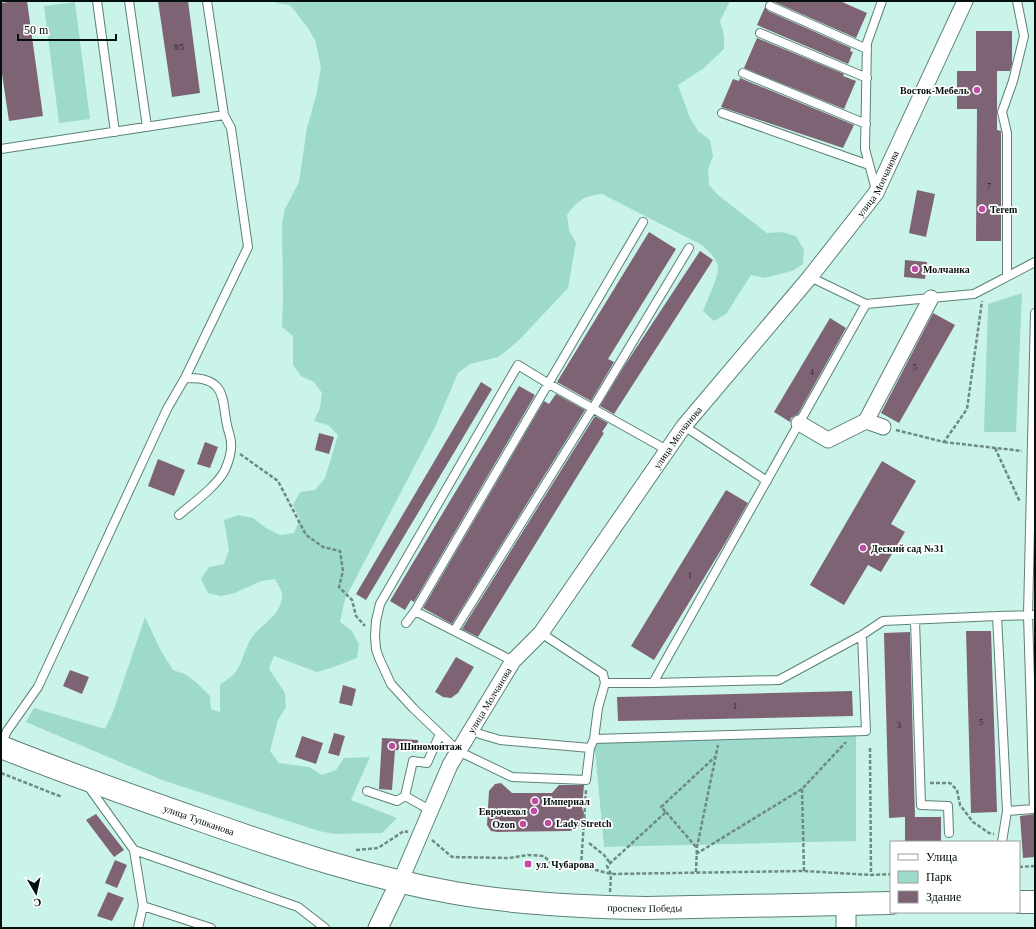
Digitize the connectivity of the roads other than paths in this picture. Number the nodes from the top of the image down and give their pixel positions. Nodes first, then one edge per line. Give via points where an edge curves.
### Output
1 (97, 1) edge
2 (129, 1) edge
3 (207, 1) edge
4 (882, 1) edge
5 (965, 1) edge
6 (1017, 1) edge
7 (770, 6) dead end
8 (760, 33) dead end
9 (867, 49) junction
10 (743, 73) dead end
11 (867, 78) junction
12 (722, 113) dead end
13 (224, 115) junction
14 (866, 124) junction
15 (147, 127) junction
16 (115, 132) junction
17 (1, 149) edge
18 (869, 165) junction
19 (876, 193) junction
20 (643, 222) dead end
21 (688, 248) dead end
22 (1035, 262) edge
23 (1007, 276) junction
24 (810, 277) junction
25 (931, 298) junction
26 (866, 304) junction
27 (1035, 313) edge
28 (185, 378) junction
29 (549, 384) junction
30 (593, 408) junction
31 (866, 422) junction
32 (799, 423) junction
33 (684, 426) junction
34 (883, 427) road end
35 (666, 450) junction
36 (767, 481) junction
37 (179, 515) dead end
38 (415, 611) junction
39 (1032, 615) edge
40 (998, 616) junction
41 (915, 620) junction
42 (406, 623) dead end
43 (454, 631) junction
44 (541, 633) junction
45 (862, 635) junction
46 (513, 661) junction
47 (605, 682) junction
48 (653, 683) junction
49 (470, 731) junction
50 (440, 734) junction
51 (594, 739) junction
52 (1, 746) edge
53 (590, 748) junction
54 (458, 751) junction
55 (82, 779) junction
56 (367, 791) dead end
57 (405, 796) junction
58 (430, 810) junction
59 (1007, 811) junction
60 (949, 833) dead end
61 (1002, 839) edge
62 (134, 850) junction
63 (400, 882) junction
64 (1020, 902) edge
65 (1035, 902) edge
66 (846, 904) junction
67 (890, 904) edge
68 (143, 906) junction
69 (138, 928) edge
70 (211, 928) edge
71 (325, 928) edge
72 (378, 928) edge
73 (846, 928) edge

1 - 16 lane
2 - 15 lane
3 - 13 lane
4 - 9 lane
5 - 19 street, улица Молчанова
6 - 23 lane via 1024,36 1002,112 1006,133
7 - 9 lane
8 - 11 lane
9 - 11 lane
10 - 14 lane
11 - 14 lane
12 - 18 lane
13 - 15 lane
13 - 28 lane via 231,128 248,247
14 - 18 lane via 865,149
15 - 16 lane
16 - 17 lane
18 - 19 lane
19 - 24 street, улица Молчанова
20 - 29 lane
21 - 30 lane
22 - 23 lane
23 - 25 lane via 974,294
24 - 26 lane
24 - 33 street, улица Молчанова
25 - 26 lane
25 - 31 street
26 - 32 lane
27 - 39 lane via 1030,525
28 - 37 lane via 211,382 218,388 232,444 227,466 220,478
28 - 52 lane via 167,409 38,686 7,731
29 - 30 lane
29 - 38 lane
29 - 50 lane via 518,365 380,604 375,636 379,658 391,684
30 - 35 lane
30 - 43 lane
31 - 32 street via 828,440
31 - 34 street
32 - 36 lane
33 - 35 street, улица Молчанова
33 - 36 lane
35 - 44 street, улица Молчанова
36 - 48 lane
38 - 42 lane
38 - 43 lane
39 - 40 lane
39 - 59 lane via 1034,809
40 - 41 lane
40 - 59 lane
41 - 45 lane via 883,621
41 - 60 lane via 922,805 948,806
43 - 46 lane
44 - 46 street, улица Молчанова
44 - 47 lane via 603,674
45 - 48 lane via 779,680
45 - 51 lane via 866,731
46 - 49 street, улица Молчанова
47 - 48 lane
47 - 51 lane
49 - 53 lane via 500,740
49 - 54 street, улица Молчанова
50 - 54 lane
50 - 57 lane via 427,763 412,761
51 - 53 lane
52 - 55 main road, улица Тушканова
53 - 54 lane via 586,780 512,777
54 - 58 street, улица Молчанова
55 - 62 lane
55 - 63 main road, улица Тушканова via 274,846
56 - 57 lane via 397,801
57 - 58 lane
58 - 63 street, улица Молчанова
59 - 61 lane
62 - 68 lane
62 - 71 lane via 298,907
63 - 66 main road, проспект Победы via 521,903 594,907
63 - 72 street
64 - 65 main road
66 - 67 main road, проспект Победы
66 - 73 street
68 - 69 lane
68 - 70 lane

